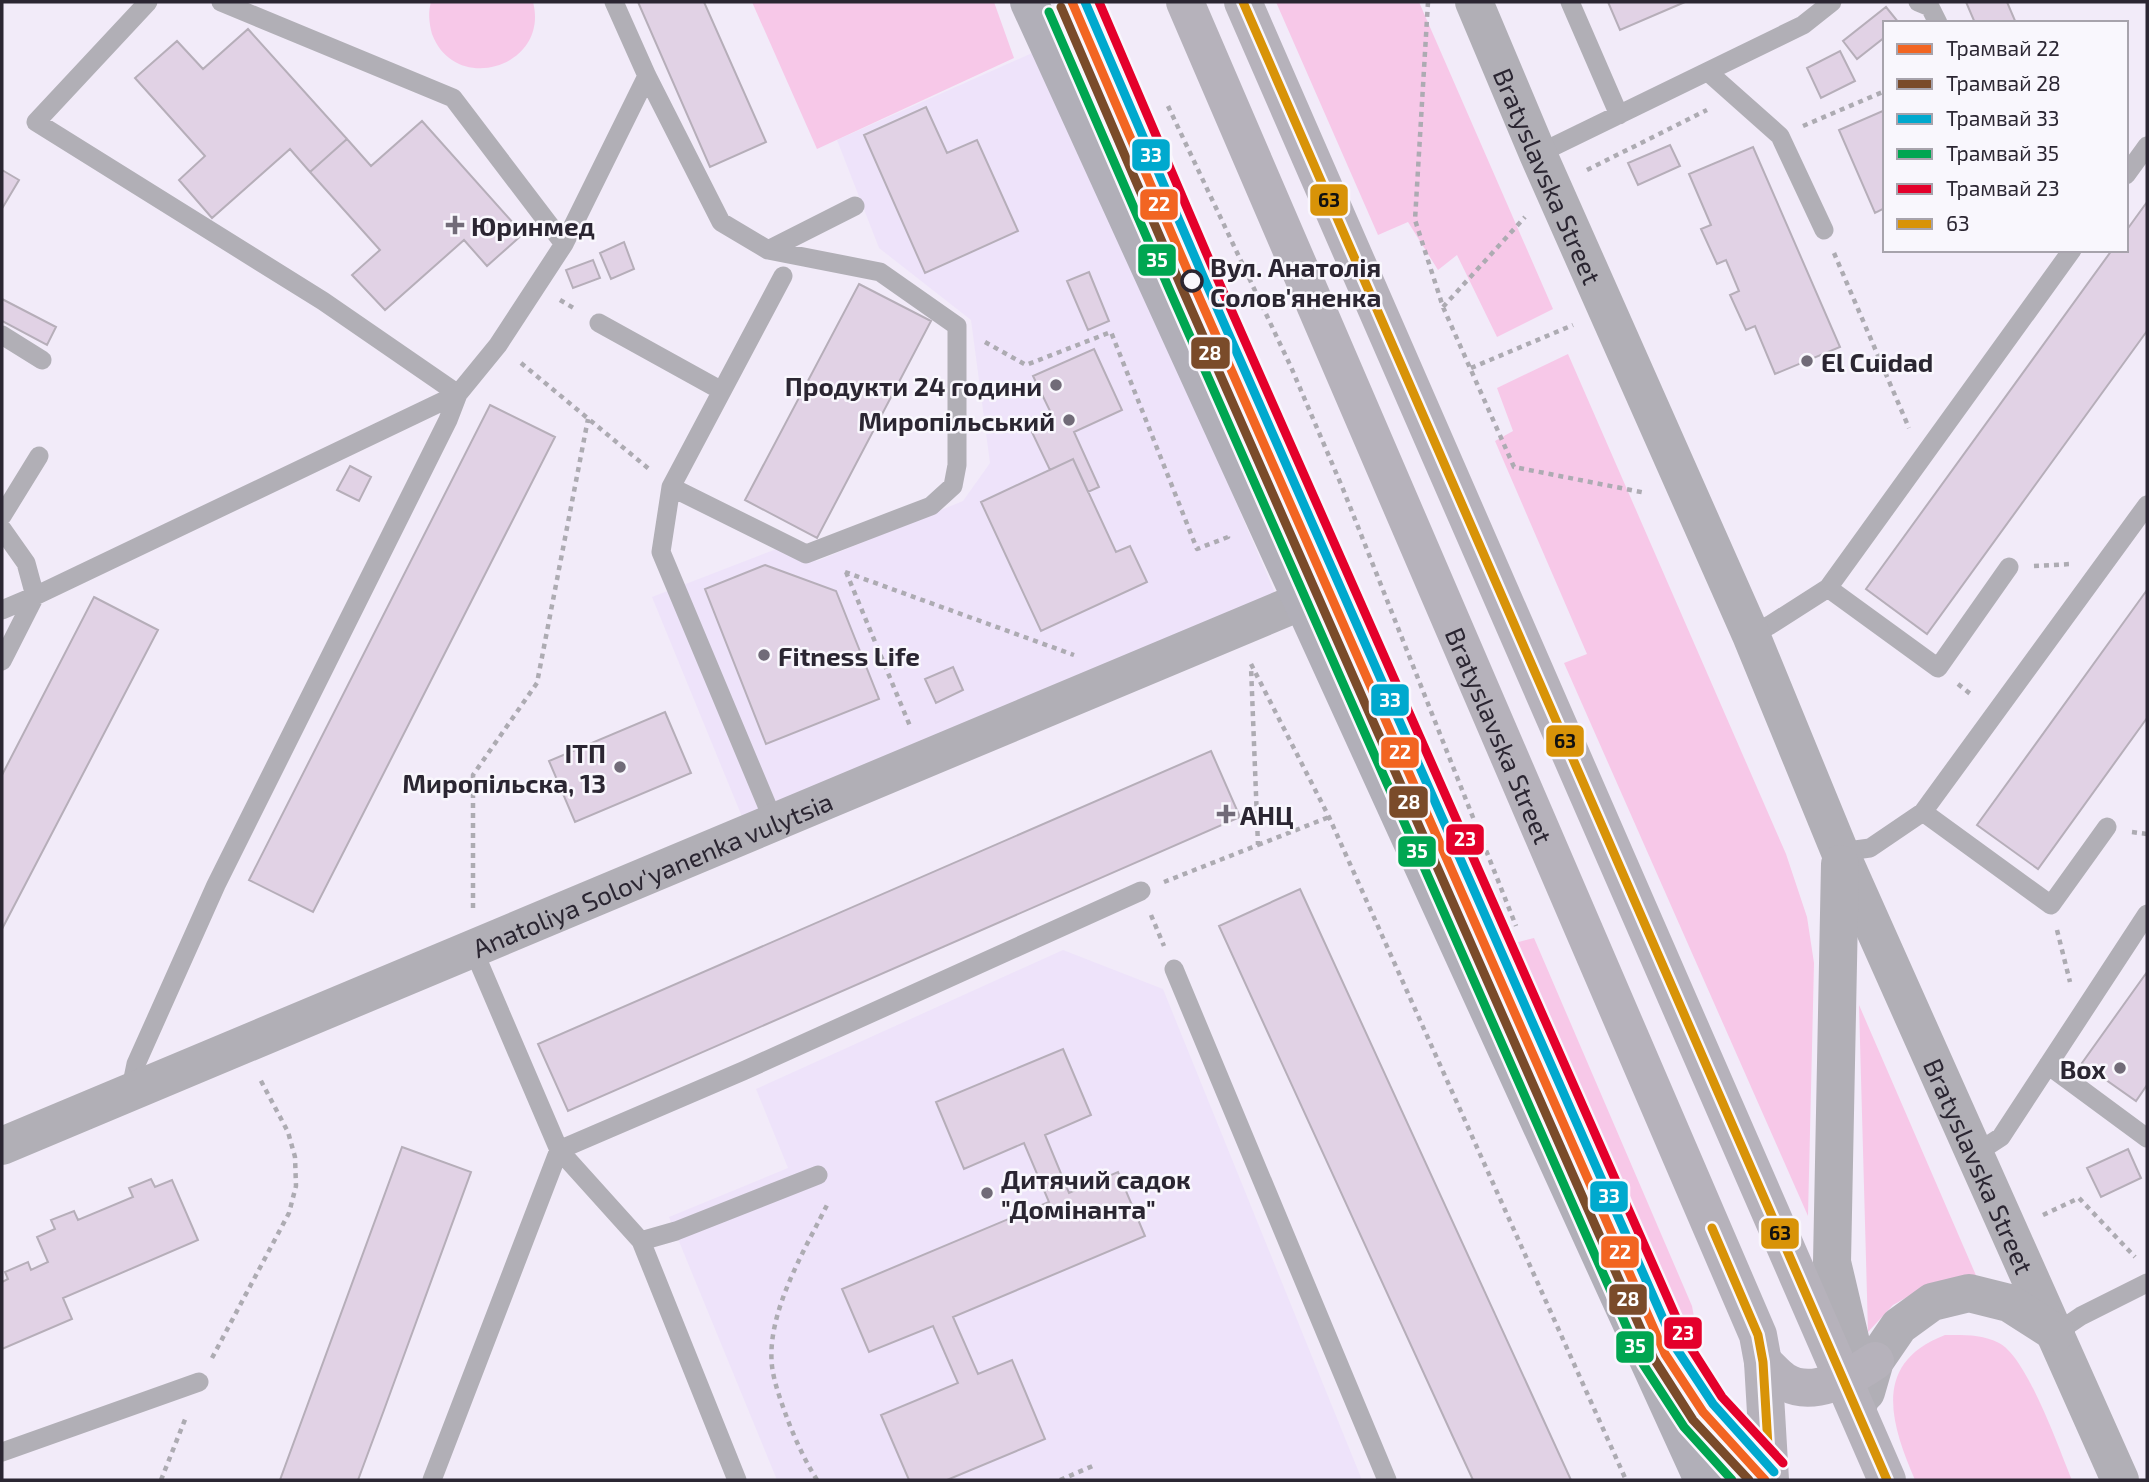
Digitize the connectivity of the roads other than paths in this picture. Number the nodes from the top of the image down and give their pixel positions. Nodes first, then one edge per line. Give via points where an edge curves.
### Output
1 (148, 2) edge
2 (221, 2) edge
3 (614, 2) edge
4 (1029, 2) edge
5 (1185, 2) edge
6 (1243, 2) edge
7 (1474, 2) edge
8 (1570, 2) edge
9 (1832, 2) edge
10 (1918, 2) edge
11 (1937, 21) edge
12 (1708, 72) junction
13 (647, 76) junction
14 (1619, 115) junction
15 (2147, 146) edge
16 (1545, 170) junction
17 (2128, 172) edge
18 (855, 206) dead end
19 (1824, 230) road end
20 (564, 244) junction
21 (768, 250) junction
22 (2071, 252) edge
23 (783, 276) dead end
24 (599, 323) road end
25 (2, 335) edge
26 (43, 360) dead end
27 (722, 391) junction
28 (458, 394) junction
29 (39, 456) dead end
30 (671, 487) junction
31 (2147, 505) edge
32 (2, 516) edge
33 (2, 529) edge
34 (2009, 567) road end
35 (1828, 588) junction
36 (35, 596) junction
37 (1302, 601) junction
38 (2, 610) edge
39 (1751, 635) junction
40 (2, 661) edge
41 (1923, 812) junction
42 (774, 822) junction
43 (2107, 827) dead end
44 (1840, 852) junction
45 (1141, 891) road end
46 (2147, 914) edge
47 (473, 950) junction
48 (1174, 969) road end
49 (2048, 1065) junction
50 (130, 1093) junction
51 (2147, 1138) edge
52 (2, 1146) edge
53 (559, 1150) junction
54 (1975, 1154) junction
55 (818, 1175) road end
56 (642, 1241) junction
57 (2147, 1283) edge
58 (2056, 1333) junction
59 (1763, 1362) junction
60 (1859, 1371) junction
61 (199, 1382) road end
62 (2, 1452) edge
63 (432, 1480) edge
64 (737, 1480) edge
65 (1387, 1480) edge
66 (1703, 1480) edge
67 (1770, 1480) edge
68 (1887, 1480) edge
69 (2120, 1480) edge

1 - 28 lane via 36,122 323,301
2 - 20 lane via 453,98
3 - 13 lane
4 - 37 street
5 - 59 main road, Bratyslavska Street via 1758,1335
6 - 60 main road, Bratyslavska Street
7 - 16 street, Bratyslavska Street
8 - 14 lane
9 - 12 lane via 1803,25
10 - 11 lane via 1930,7
12 - 14 lane
12 - 19 lane via 1780,136
13 - 20 lane
13 - 21 lane via 721,222
14 - 16 lane
15 - 17 lane
16 - 39 street, Bratyslavska Street
18 - 21 lane
20 - 28 lane via 498,345
21 - 30 lane via 880,272 957,326 957,466 953,485 931,506 806,554
22 - 35 lane
23 - 27 lane
24 - 27 lane
25 - 26 lane
27 - 30 lane
28 - 36 lane
28 - 50 lane via 216,886 136,1064
29 - 32 lane
30 - 42 lane via 661,552
31 - 41 lane
33 - 36 lane via 26,563
34 - 35 lane via 1938,668
35 - 39 lane
36 - 38 lane
36 - 40 lane
37 - 42 street, Anatoliya Solov'yanenka vulytsia
37 - 66 street
39 - 44 street, Bratyslavska Street
41 - 43 lane via 2050,905
41 - 44 lane via 1870,848
42 - 47 street, Anatoliya Solov'yanenka vulytsia
44 - 54 street, Bratyslavska Street
44 - 60 street, Bratyslavska Street via 1832,1262
45 - 53 lane
46 - 49 lane
47 - 50 street, Anatoliya Solov'yanenka vulytsia
47 - 53 lane
48 - 65 lane
49 - 51 lane
49 - 54 lane via 2000,1137
50 - 52 street, Anatoliya Solov'yanenka vulytsia
53 - 56 lane
53 - 63 lane
54 - 58 street, Bratyslavska Street
55 - 56 lane
56 - 64 lane
57 - 58 lane
58 - 60 street via 2009,1303 1969,1293 1932,1302 1899,1326
58 - 69 street, Bratyslavska Street
59 - 60 main road via 1785,1382 1807,1388
59 - 67 main road, Bratyslavska Street
60 - 68 main road, Bratyslavska Street via 1859,1416
61 - 62 lane

